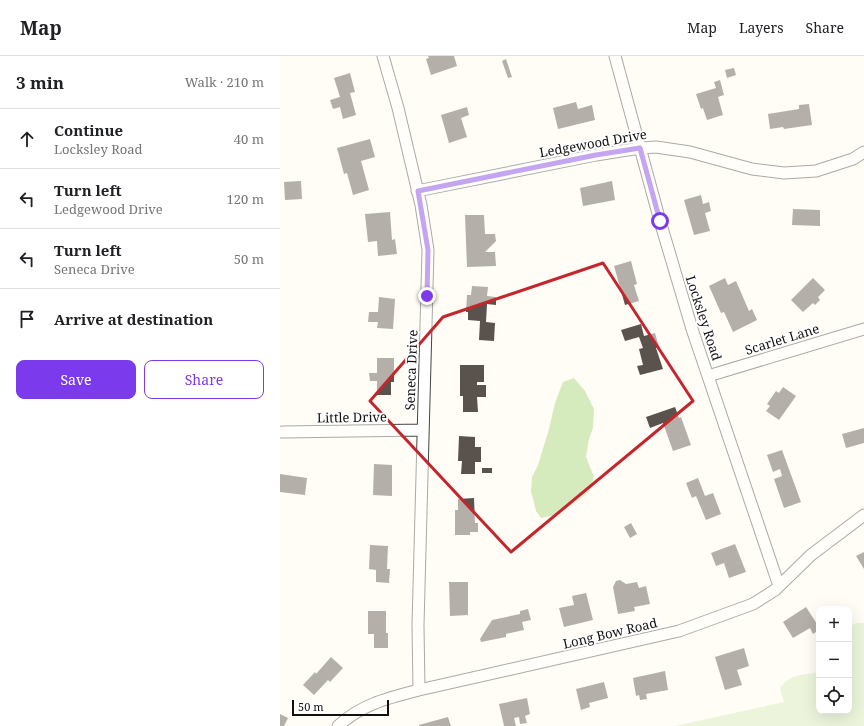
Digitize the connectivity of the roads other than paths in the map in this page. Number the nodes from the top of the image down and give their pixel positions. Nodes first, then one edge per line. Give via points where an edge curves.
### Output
1 (383, 56) edge
2 (615, 56) edge
3 (640, 148) junction
4 (864, 152) edge
5 (418, 191) junction
6 (864, 329) edge
7 (708, 376) junction
8 (423, 430) junction
9 (282, 432) dead end
10 (864, 515) edge
11 (779, 586) junction
12 (419, 690) junction
13 (338, 726) edge

1 - 5 street, Seneca Drive
2 - 3 street, Locksley Road
3 - 4 street, Ledgewood Drive via 656,147 690,152 752,169 784,173 816,171 853,159
3 - 5 street, Ledgewood Drive
3 - 7 street, Locksley Road
5 - 8 street, Seneca Drive via 428,250
6 - 7 street, Scarlet Lane
7 - 11 street, Locksley Road
8 - 9 street, Little Drive
8 - 12 street, Seneca Drive
10 - 11 street, Long Bow Road via 811,555
11 - 12 street, Long Bow Road via 753,604 679,631
12 - 13 street, Long Bow Road via 380,700 359,710

